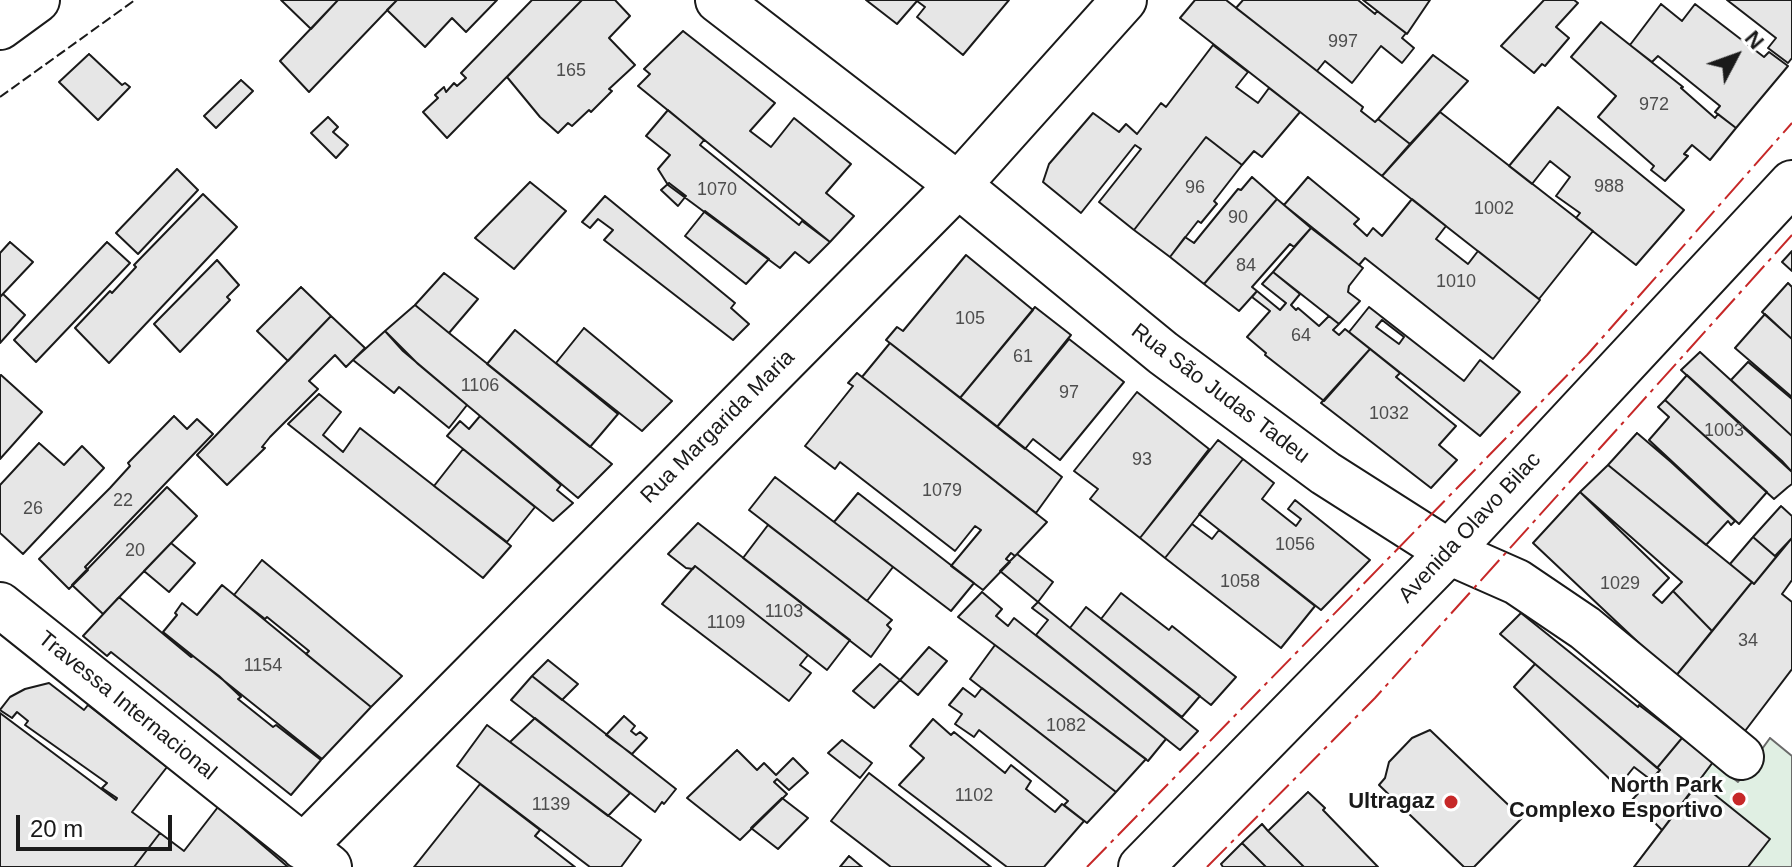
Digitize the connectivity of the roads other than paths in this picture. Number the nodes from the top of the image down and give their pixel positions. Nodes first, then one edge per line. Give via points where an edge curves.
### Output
1 (37, 0) edge
2 (718, 0) edge
3 (1124, 0) edge
4 (0, 27) edge
5 (1792, 183) edge
6 (958, 185) junction
7 (1449, 552) junction
8 (0, 605) edge
9 (1741, 757) dead end
10 (316, 857) edge
11 (1141, 867) edge

1 - 4 street
2 - 6 street, Rua São Judas Tadeu
3 - 6 street, Rua Margarida Maria
5 - 7 street, Avenida Olavo Bilac
6 - 7 street, Rua São Judas Tadeu via 1163,353 1325,473
6 - 10 street, Rua Margarida Maria
7 - 9 street, Rua São Judas Tadeu via 1517,582 1585,628
7 - 11 street, Avenida Olavo Bilac
8 - 10 street, Travessa Internacional

